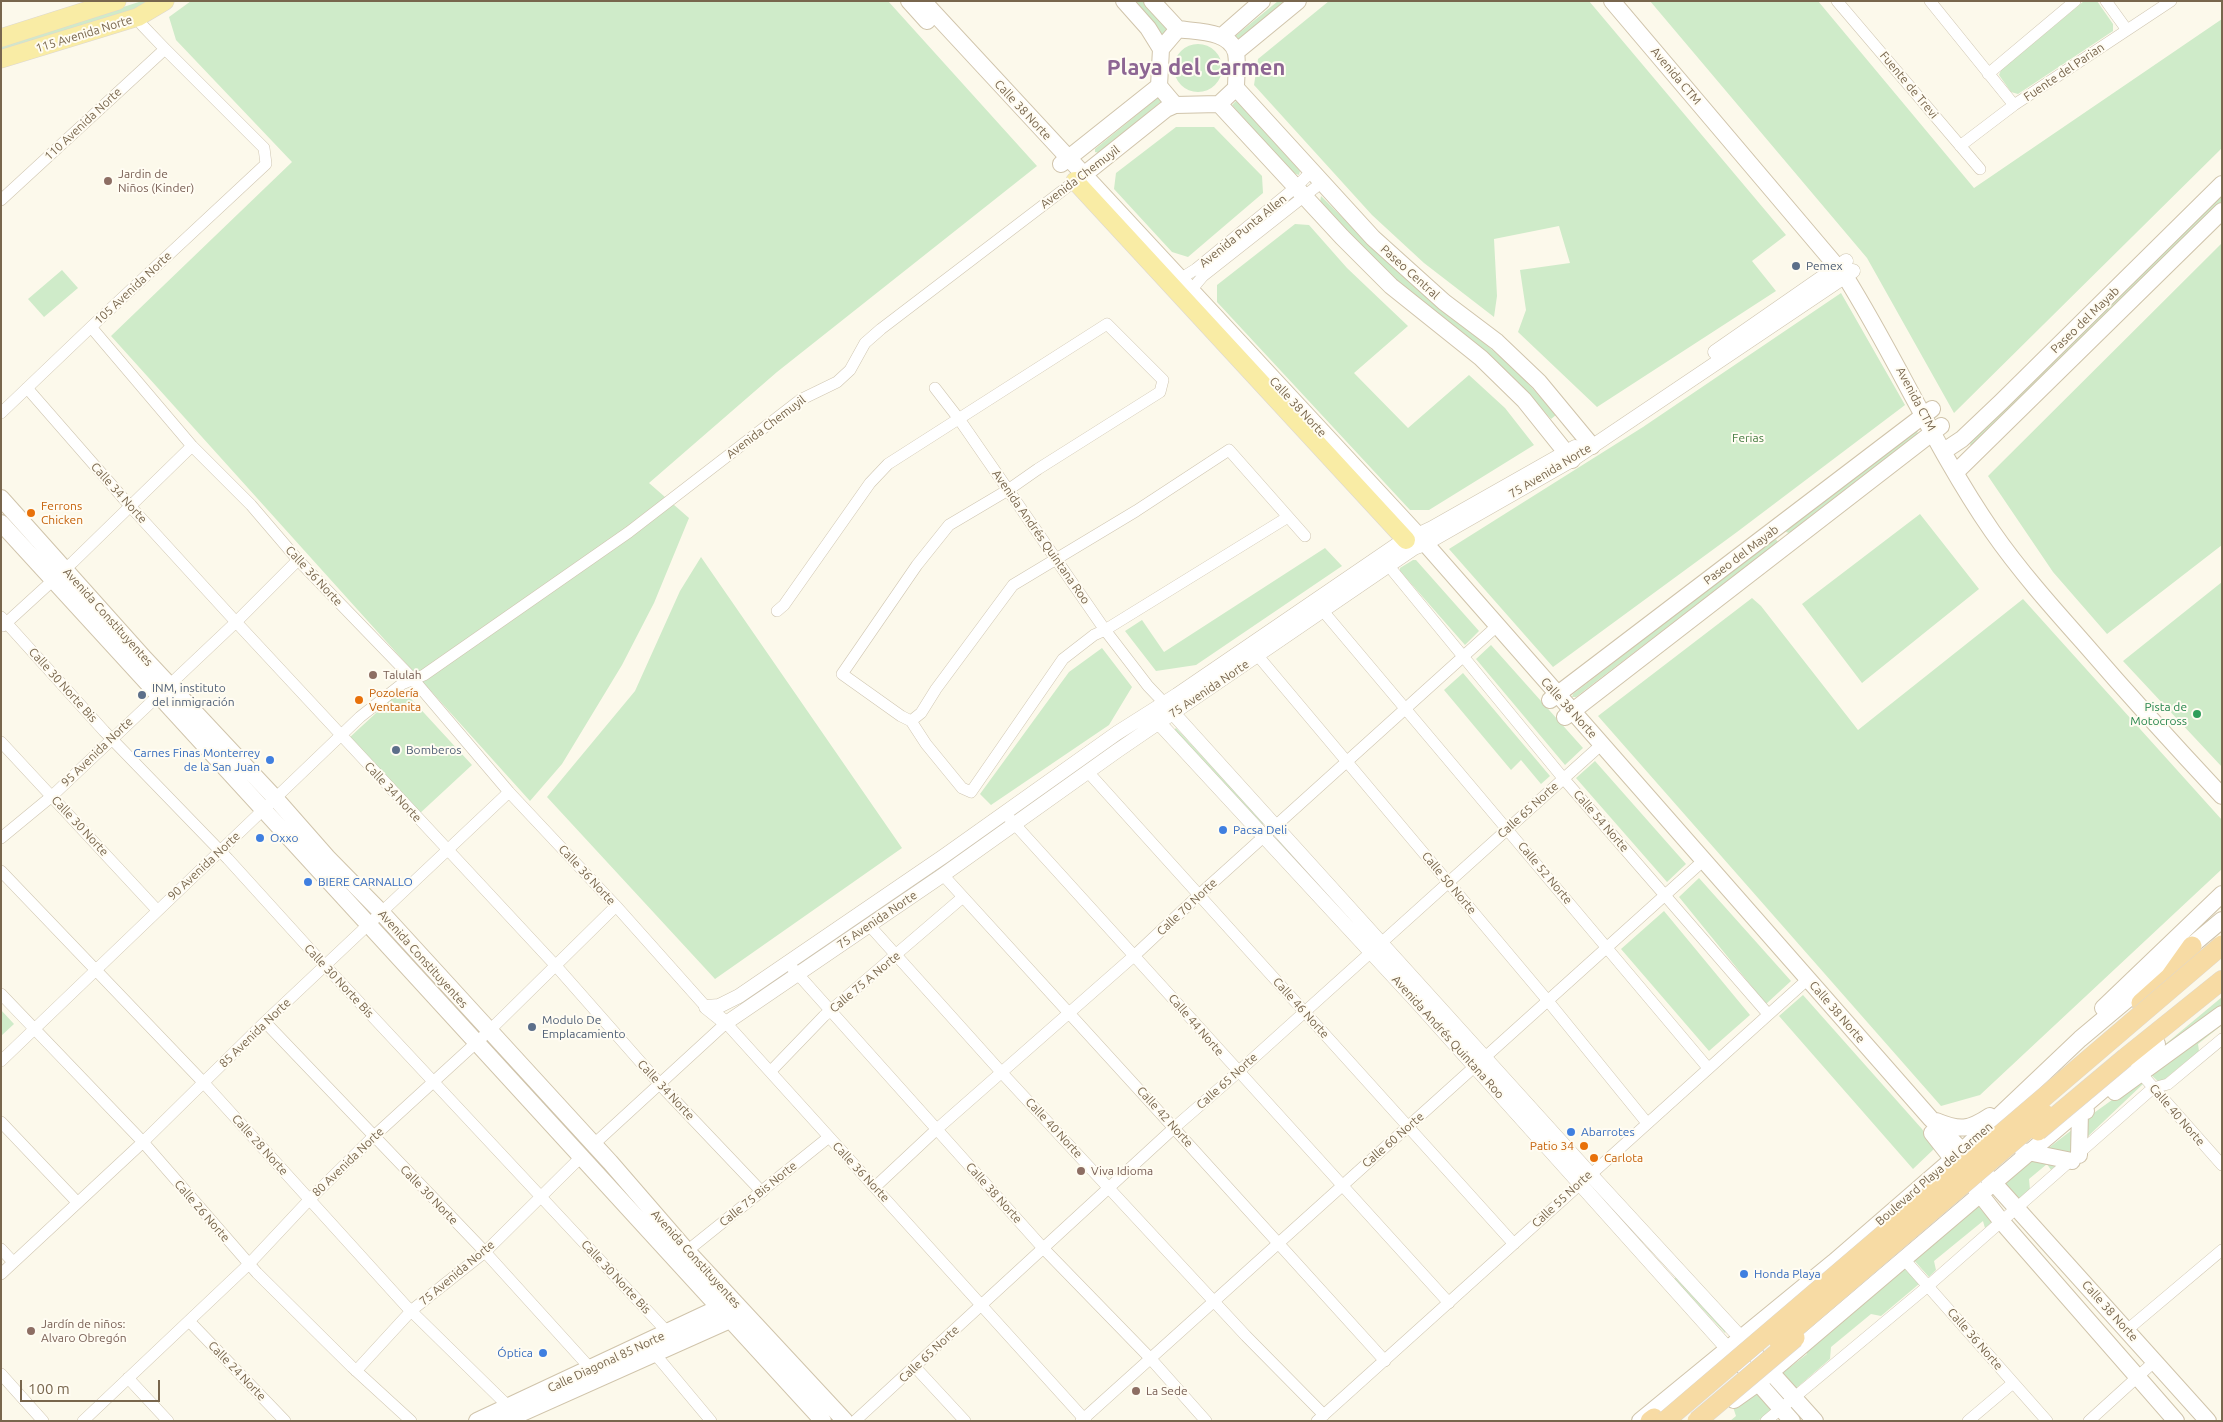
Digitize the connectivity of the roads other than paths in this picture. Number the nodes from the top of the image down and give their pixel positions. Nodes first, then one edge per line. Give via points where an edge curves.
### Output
1 (117, 1) edge
2 (165, 1) edge
3 (910, 1) edge
4 (923, 1) edge
5 (1124, 1) edge
6 (1152, 1) edge
7 (1262, 1) edge
8 (1298, 1) edge
9 (1612, 1) edge
10 (1624, 1) edge
11 (1837, 1) edge
12 (1930, 1) edge
13 (2076, 1) edge
14 (2106, 1) edge
15 (2171, 1) edge
16 (138, 17) junction
17 (1178, 29) junction
18 (2127, 30) junction
19 (1222, 36) junction
20 (1, 38) edge
21 (1161, 48) junction
22 (164, 49) junction
23 (1236, 52) junction
24 (1, 60) edge
25 (1988, 74) junction
26 (1159, 86) junction
27 (1236, 88) junction
28 (1219, 104) junction
29 (1175, 105) junction
30 (2014, 105) junction
31 (1960, 146) junction
32 (1064, 162) junction
33 (1980, 169) dead end
34 (1316, 177) junction
35 (1080, 178) junction
36 (2222, 184) edge
37 (1299, 191) junction
38 (1, 200) edge
39 (2222, 211) edge
40 (1821, 246) junction
41 (1846, 268) junction
42 (1816, 281) junction
43 (1174, 282) junction
44 (1187, 295) junction
45 (91, 327) junction
46 (27, 388) junction
47 (935, 388) dead end
48 (1928, 412) junction
49 (1, 413) edge
50 (959, 419) junction
51 (1937, 429) junction
52 (1590, 443) junction
53 (192, 446) junction
54 (1948, 448) junction
55 (1569, 456) junction
56 (1960, 469) junction
57 (1008, 490) junction
58 (1, 498) edge
59 (130, 506) junction
60 (1288, 517) junction
61 (1, 523) edge
62 (1305, 536) dead end
63 (1415, 542) junction
64 (1057, 558) junction
65 (298, 560) junction
66 (1384, 561) junction
67 (59, 575) junction
68 (777, 611) dead end
69 (1322, 611) junction
70 (3, 622) edge
71 (236, 622) junction
72 (1493, 629) junction
73 (1106, 630) junction
74 (1248, 644) junction
75 (1463, 656) junction
76 (1258, 657) junction
77 (413, 679) junction
78 (164, 690) junction
79 (1554, 698) junction
80 (1164, 708) junction
81 (1405, 710) junction
82 (1569, 714) junction
83 (911, 722) junction
84 (1159, 723) junction
85 (342, 737) junction
86 (112, 738) junction
87 (1, 742) edge
88 (1598, 747) junction
89 (1348, 762) junction
90 (1088, 772) junction
91 (1564, 778) junction
92 (2222, 782) edge
93 (509, 792) junction
94 (52, 796) junction
95 (2222, 796) edge
96 (276, 799) junction
97 (264, 810) junction
98 (1004, 813) junction
99 (1014, 824) junction
100 (1276, 827) junction
101 (1507, 828) junction
102 (1265, 837) junction
103 (1, 838) edge
104 (220, 850) junction
105 (447, 850) junction
106 (1700, 864) junction
107 (1, 871) edge
108 (943, 875) junction
109 (1448, 882) junction
110 (2222, 894) edge
111 (1199, 895) junction
112 (1666, 895) junction
113 (963, 897) junction
114 (616, 906) junction
115 (157, 910) junction
116 (382, 913) junction
117 (2222, 920) edge
118 (368, 925) junction
119 (869, 925) junction
120 (1381, 942) junction
121 (2192, 946) junction
122 (2222, 946) edge
123 (1607, 948) junction
124 (1370, 952) junction
125 (896, 955) junction
126 (1135, 955) junction
127 (2222, 961) edge
128 (787, 962) junction
129 (326, 966) junction
130 (556, 966) junction
131 (97, 970) junction
132 (798, 975) junction
133 (2222, 980) edge
134 (1805, 982) junction
135 (2222, 989) edge
136 (1, 994) edge
137 (1548, 1001) junction
138 (706, 1007) junction
139 (831, 1011) junction
140 (1069, 1012) junction
141 (1304, 1012) junction
142 (1768, 1014) junction
143 (2222, 1014) edge
144 (265, 1022) junction
145 (726, 1023) junction
146 (35, 1029) junction
147 (489, 1031) junction
148 (2222, 1039) edge
149 (2080, 1040) junction
150 (477, 1042) junction
151 (1, 1061) edge
152 (1480, 1062) junction
153 (2133, 1065) junction
154 (1708, 1068) junction
155 (771, 1071) junction
156 (1238, 1072) junction
157 (1002, 1073) junction
158 (203, 1082) junction
159 (434, 1082) junction
160 (659, 1083) junction
161 (2153, 1088) junction
162 (2004, 1110) junction
163 (2080, 1111) junction
164 (1932, 1119) junction
165 (1, 1122) edge
166 (1647, 1123) junction
167 (1409, 1126) junction
168 (1175, 1127) junction
169 (937, 1129) junction
170 (373, 1137) junction
171 (829, 1137) junction
172 (143, 1142) junction
173 (588, 1150) junction
174 (2028, 1154) junction
175 (1971, 1156) junction
176 (2075, 1158) junction
177 (2222, 1165) edge
178 (1585, 1179) junction
179 (1993, 1182) junction
180 (1342, 1185) junction
181 (875, 1187) junction
182 (1110, 1188) junction
183 (762, 1192) junction
184 (1979, 1194) junction
185 (540, 1196) junction
186 (309, 1200) junction
187 (77, 1202) junction
188 (1894, 1209) junction
189 (2017, 1210) junction
190 (2002, 1222) junction
191 (1924, 1241) junction
192 (1277, 1243) junction
193 (1514, 1244) junction
194 (1043, 1248) junction
195 (1, 1249) edge
196 (687, 1250) junction
197 (2222, 1250) edge
198 (485, 1252) junction
199 (1903, 1258) junction
200 (13, 1262) junction
201 (249, 1264) junction
202 (1, 1274) edge
203 (1928, 1286) junction
204 (1213, 1300) junction
205 (1449, 1303) junction
206 (981, 1306) junction
207 (1810, 1306) junction
208 (412, 1310) junction
209 (732, 1310) junction
210 (189, 1321) junction
211 (2127, 1330) junction
212 (673, 1339) junction
213 (1734, 1343) junction
214 (656, 1354) junction
215 (1150, 1358) junction
216 (1385, 1360) junction
217 (2155, 1360) junction
218 (915, 1367) junction
219 (591, 1369) junction
220 (356, 1371) junction
221 (1771, 1372) junction
222 (1, 1374) edge
223 (2137, 1377) junction
224 (128, 1378) junction
225 (2014, 1383) junction
226 (1758, 1384) junction
227 (1794, 1398) junction
228 (1781, 1409) junction
229 (509, 1416) edge
230 (1320, 1418) edge
231 (1083, 1420) edge
232 (1652, 1420) edge
233 (2205, 1420) edge
234 (43, 1421) edge
235 (83, 1421) edge
236 (168, 1421) edge
237 (286, 1421) edge
238 (412, 1421) edge
239 (477, 1421) edge
240 (711, 1421) edge
241 (823, 1421) edge
242 (845, 1421) edge
243 (855, 1421) edge
244 (964, 1421) edge
245 (1206, 1421) edge
246 (1684, 1421) edge
247 (1697, 1421) edge
248 (1710, 1421) edge
249 (1766, 1421) edge
250 (1792, 1421) edge
251 (1815, 1421) edge
252 (1968, 1421) edge
253 (2047, 1421) edge
254 (2089, 1421) edge
255 (2176, 1421) edge

1 - 20 main road, 115 Avenida Norte
2 - 16 main road, 115 Avenida Norte
3 - 32 main road, Calle 38 Norte
4 - 32 main road, Calle 38 Norte
5 - 21 main road
6 - 17 main road
7 - 19 main road
8 - 23 main road
9 - 40 main road, Avenida CTM
10 - 41 main road, Avenida CTM
11 - 31 street, Fuente de Trevi
12 - 25 street
13 - 25 street
14 - 18 street
15 - 18 street, Fuente del Parian
16 - 22 street
16 - 24 main road, 115 Avenida Norte
17 - 19 main road
17 - 21 main road
18 - 30 street, Fuente del Parian
19 - 23 main road
21 - 26 main road
22 - 38 street, 110 Avenida Norte
22 - 45 street, 105 Avenida Norte via 264,148 266,164
23 - 27 main road
25 - 30 street
26 - 29 main road
26 - 32 main road, Avenida Chemuyil
27 - 28 main road
27 - 34 main road, Paseo Central
28 - 29 main road
28 - 37 main road, Paseo Central
29 - 35 main road, Avenida Chemuyil
30 - 31 street, Fuente del Parian
31 - 33 street, Fuente de Trevi
32 - 35 main road, Calle 38 Norte
34 - 37 street, Avenida Punta Allen
34 - 52 main road, Paseo Central via 1373,238 1444,302 1497,342 1539,382
35 - 43 main road, Calle 38 Norte
35 - 77 street, Avenida Chemuyil via 881,329 865,343 850,370 837,382 800,400 629,532 424,675
36 - 54 main road, Paseo del Mayab via 2015,388
37 - 43 street, Avenida Punta Allen
37 - 44 street, Avenida Punta Allen via 1203,276
37 - 55 main road, Paseo Central via 1391,286 1481,358 1524,400
39 - 56 main road, Paseo del Mayab
40 - 41 main road, Avenida CTM
40 - 42 street via 1823,270
41 - 42 street, 75 Avenida Norte
41 - 48 main road, Avenida CTM via 1893,335
41 - 52 street, 75 Avenida Norte
42 - 52 street, 75 Avenida Norte
43 - 44 main road, Calle 38 Norte
44 - 63 main road, Calle 38 Norte
45 - 46 street, 105 Avenida Norte
45 - 53 street, Calle 36 Norte
46 - 49 street, 105 Avenida Norte
46 - 59 street, Calle 34 Norte
47 - 50 street, Avenida Andrés Quintana Roo
48 - 51 main road, Avenida CTM
48 - 79 main road, Paseo del Mayab
50 - 57 street, Avenida Andrés Quintana Roo
50 - 57 street via 1107,324 1163,380 1160,392
50 - 68 street via 888,464 870,483
51 - 54 main road, Avenida CTM
51 - 82 main road, Paseo del Mayab
52 - 55 street, 75 Avenida Norte
53 - 59 street
53 - 65 street, Calle 36 Norte via 251,505
54 - 56 main road, Avenida CTM
55 - 63 street, 75 Avenida Norte via 1432,528
56 - 92 main road, Avenida CTM via 2020,554
56 - 95 main road, Avenida CTM via 1992,530 2016,563 2156,726
57 - 64 street, Avenida Andrés Quintana Roo
57 - 83 street via 949,525 917,565 842,674
58 - 67 main road, Avenida Constituyentes
59 - 67 street
59 - 71 street, Calle 34 Norte
60 - 62 street
60 - 64 street via 1229,450
60 - 73 street
61 - 67 main road, Avenida Constituyentes
63 - 66 street, 75 Avenida Norte
63 - 72 main road, Calle 38 Norte
64 - 73 street, Avenida Andrés Quintana Roo
64 - 83 street via 1013,585 921,713
65 - 71 street, 95 Avenida Norte
65 - 77 street, Calle 36 Norte
66 - 69 street, 75 Avenida Norte
66 - 74 street, 75 Avenida Norte
66 - 75 street, Calle 54 Norte
67 - 70 street
67 - 78 main road, Avenida Constituyentes
69 - 76 street, 75 Avenida Norte
69 - 81 street, Calle 52 Norte
70 - 86 street, Calle 30 Norte Bis
71 - 78 street, 95 Avenida Norte
71 - 85 street, Calle 34 Norte
72 - 75 street, Calle 70 Norte
72 - 79 main road, Calle 38 Norte
73 - 80 street, Avenida Andrés Quintana Roo
73 - 83 street via 1094,635 1063,659 971,792 962,788
74 - 76 street, Calle 50 Norte
74 - 80 street, 75 Avenida Norte
75 - 81 street, Calle 70 Norte
75 - 91 street, Calle 54 Norte
76 - 80 street, 75 Avenida Norte
76 - 89 street, Calle 50 Norte
77 - 85 street, 90 Avenida Norte via 360,717
77 - 93 street, Calle 36 Norte
78 - 86 street, 95 Avenida Norte
78 - 96 main road, Avenida Constituyentes
78 - 97 main road, Avenida Constituyentes
79 - 82 main road, Calle 38 Norte
80 - 84 street, 75 Avenida Norte
80 - 98 street, 75 Avenida Norte
80 - 100 street, Avenida Andrés Quintana Roo
81 - 89 street, Calle 70 Norte
81 - 101 street, Calle 52 Norte
82 - 88 main road, Calle 38 Norte
84 - 90 street, 75 Avenida Norte
84 - 102 street, Avenida Andrés Quintana Roo
85 - 96 street, 90 Avenida Norte
85 - 105 street, Calle 34 Norte
86 - 94 street, 95 Avenida Norte
86 - 104 street, Calle 30 Norte Bis
87 - 94 street, Calle 30 Norte
88 - 91 street, Calle 65 Norte
88 - 106 main road, Calle 38 Norte
89 - 100 street, Calle 70 Norte
89 - 109 street, Calle 50 Norte
90 - 99 street, 75 Avenida Norte
90 - 111 street, Calle 46 Norte
91 - 101 street, Calle 65 Norte
91 - 112 street, Calle 54 Norte
93 - 105 street, 85 Avenida Norte
93 - 114 street, Calle 36 Norte
94 - 103 street, 95 Avenida Norte
94 - 115 street, Calle 30 Norte
96 - 97 street, 90 Avenida Norte
96 - 116 main road, Avenida Constituyentes
97 - 104 street, 90 Avenida Norte
97 - 118 main road, Avenida Constituyentes
98 - 99 street, Calle 44 Norte
98 - 128 street, 75 Avenida Norte
99 - 108 street, 75 Avenida Norte
99 - 126 street, Calle 44 Norte
100 - 102 street, Calle 70 Norte
100 - 120 street, Avenida Andrés Quintana Roo
101 - 109 street, Calle 65 Norte
101 - 123 street, Calle 52 Norte
102 - 111 street, Calle 70 Norte
102 - 124 street, Avenida Andrés Quintana Roo
104 - 115 street, 90 Avenida Norte
104 - 129 street, Calle 30 Norte Bis
105 - 116 street, 85 Avenida Norte
105 - 130 street, Calle 34 Norte
106 - 112 street, Calle 60 Norte
106 - 134 main road, Calle 38 Norte
107 - 131 street, Calle 28 Norte
108 - 113 street, Calle 42 Norte
108 - 119 street, 75 Avenida Norte
109 - 120 street, Calle 65 Norte
109 - 137 street, Calle 50 Norte
110 - 149 main road via 2084,1027
111 - 126 street, Calle 70 Norte
111 - 141 street, Calle 46 Norte
112 - 123 street, Calle 60 Norte
112 - 142 street, Calle 54 Norte
113 - 125 street, Calle 75 A Norte
113 - 140 street, Calle 42 Norte
114 - 130 street, 80 Avenida Norte
114 - 138 street, Calle 36 Norte
115 - 131 street, 90 Avenida Norte
116 - 118 street, 85 Avenida Norte
116 - 147 main road, Avenida Constituyentes
117 - 121 main road, Boulevard Playa del Carmen
118 - 129 street, 85 Avenida Norte
118 - 150 main road, Avenida Constituyentes
119 - 125 street, Calle 40 Norte
119 - 132 street, 75 Avenida Norte
120 - 124 street, Calle 65 Norte
120 - 152 street, Avenida Andrés Quintana Roo
121 - 149 main road, Boulevard Playa del Carmen
121 - 175 highway, bridge via 2170,976 2004,1122
122 - 175 highway, bridge
123 - 137 street, Calle 60 Norte
123 - 154 street, Calle 52 Norte
124 - 141 street, Calle 65 Norte
124 - 152 street, Avenida Andrés Quintana Roo
125 - 139 street, Calle 75 A Norte
125 - 157 street, Calle 40 Norte
126 - 140 street, Calle 70 Norte
126 - 156 street, Calle 44 Norte
127 - 175 highway, bridge
128 - 132 street, Calle 38 Norte
128 - 138 street, 75 Avenida Norte via 739,996 719,1006
129 - 144 street, 85 Avenida Norte
129 - 159 street, Calle 30 Norte Bis
130 - 147 street, 80 Avenida Norte
130 - 160 street, Calle 34 Norte
131 - 146 street, 90 Avenida Norte
131 - 158 street, Calle 28 Norte
132 - 139 street, Calle 38 Norte
132 - 145 street, 75 Avenida Norte
133 - 153 highway
134 - 142 street, Calle 55 Norte
134 - 164 main road, Calle 38 Norte
134 - 175 main road, Calle 38 Norte
135 - 153 main road
136 - 146 street, Calle 26 Norte
137 - 152 street, Calle 60 Norte
137 - 166 street, Calle 50 Norte
138 - 145 street, Calle 36 Norte
139 - 155 street, Calle 75 A Norte
139 - 169 street, Calle 38 Norte
140 - 157 street, Calle 70 Norte
140 - 168 street, Calle 42 Norte
141 - 156 street, Calle 65 Norte
141 - 167 street, Calle 46 Norte
142 - 154 street, Calle 55 Norte
143 - 153 main road
144 - 158 street, 85 Avenida Norte
144 - 170 street, Calle 30 Norte
145 - 155 street, Calle 36 Norte
145 - 160 street, 75 Avenida Norte
146 - 151 street, 90 Avenida Norte
146 - 172 street, Calle 26 Norte
147 - 150 street, 80 Avenida Norte
147 - 173 main road, Avenida Constituyentes
148 - 161 street via 2168,1084
149 - 162 main road, Boulevard Playa del Carmen
150 - 159 street, 80 Avenida Norte
150 - 173 main road, Avenida Constituyentes
152 - 167 street, Calle 60 Norte
152 - 178 street, Avenida Andrés Quintana Roo
153 - 161 street, Calle 40 Norte
153 - 163 main road
153 - 175 highway, bridge via 2002,1158
154 - 166 street, Calle 55 Norte
155 - 171 street, Calle 36 Norte
156 - 168 street, Calle 65 Norte
156 - 180 street, Calle 44 Norte
157 - 169 street, Calle 70 Norte
157 - 182 street, Calle 40 Norte
158 - 172 street, 85 Avenida Norte
158 - 186 street, Calle 28 Norte
159 - 170 street, 80 Avenida Norte
159 - 185 street, Calle 30 Norte Bis
160 - 173 street, 75 Avenida Norte
160 - 183 street, Calle 34 Norte
161 - 176 street
161 - 177 street, Calle 40 Norte
162 - 164 main road via 1969,1128 1953,1128
162 - 174 main road via 1995,1126 2001,1138
162 - 175 main road, Boulevard Playa del Carmen
163 - 174 main road
163 - 176 main road
164 - 175 main road, Calle 38 Norte
165 - 187 street
166 - 178 street, Calle 55 Norte
167 - 180 street, Calle 60 Norte
167 - 193 street, Calle 46 Norte
168 - 182 street, Calle 65 Norte
168 - 192 street, Calle 42 Norte
169 - 181 street, Calle 70 Norte
169 - 194 street, Calle 38 Norte
170 - 186 street, 80 Avenida Norte
170 - 198 street, Calle 30 Norte
171 - 181 street, Calle 36 Norte
171 - 183 street, Calle 75 Bis Norte
172 - 187 street, 85 Avenida Norte
172 - 201 street, Calle 26 Norte
173 - 185 street, 75 Avenida Norte
173 - 196 main road, Avenida Constituyentes
173 - 209 main road, Avenida Constituyentes
174 - 176 main road
174 - 179 main road
175 - 179 main road, Calle 38 Norte
175 - 184 main road, Calle 38 Norte
175 - 188 main road, Boulevard Playa del Carmen
175 - 207 highway, bridge
176 - 189 street
178 - 193 street, Calle 55 Norte
178 - 213 street, Avenida Andrés Quintana Roo
179 - 184 main road
179 - 189 main road, Calle 38 Norte
180 - 192 street, Calle 60 Norte
180 - 205 street, Calle 44 Norte
181 - 206 street, Calle 36 Norte
182 - 194 street, Calle 65 Norte
182 - 204 street, Calle 40 Norte
183 - 196 street, Calle 75 Bis Norte
184 - 190 main road, Calle 38 Norte
184 - 191 main road
185 - 198 street, 75 Avenida Norte
185 - 212 street, Calle 30 Norte Bis
186 - 201 street, 80 Avenida Norte
186 - 208 street, Calle 28 Norte
187 - 200 street, 85 Avenida Norte
188 - 191 main road via 1909,1205 1922,1212 1927,1232
188 - 213 main road, Boulevard Playa del Carmen
189 - 190 street
189 - 211 main road, Calle 38 Norte
190 - 203 street
190 - 223 main road, Calle 38 Norte
191 - 199 main road
192 - 204 street, Calle 60 Norte
192 - 216 street, Calle 42 Norte
193 - 205 street, Calle 55 Norte
194 - 206 street, Calle 65 Norte
194 - 215 street, Calle 38 Norte
195 - 200 street
196 - 209 main road, Avenida Constituyentes
197 - 211 street
198 - 208 street, 75 Avenida Norte
198 - 219 street, Calle 30 Norte
199 - 203 street, Calle 36 Norte
199 - 221 main road
200 - 202 street, 85 Avenida Norte
201 - 210 street, 80 Avenida Norte
201 - 220 street, Calle 26 Norte
203 - 225 street, Calle 36 Norte
203 - 227 street
204 - 215 street, Calle 60 Norte
204 - 230 street, Calle 40 Norte
205 - 216 street, Calle 55 Norte
206 - 218 street, Calle 65 Norte
206 - 231 street, Calle 36 Norte
207 - 232 highway, bridge via 1779,1314
207 - 246 highway, bridge
207 - 247 highway, bridge via 1797,1336
208 - 220 street, 75 Avenida Norte
208 - 229 street, Calle 28 Norte
209 - 212 main road, Calle Diagonal 85 Norte
209 - 241 main road, Avenida Constituyentes
209 - 242 main road, Avenida Constituyentes
210 - 224 street, 80 Avenida Norte
210 - 237 street, Calle 24 Norte
211 - 217 main road, Calle 38 Norte
212 - 214 main road, Calle Diagonal 85 Norte
212 - 219 main road, Calle Diagonal 85 Norte
213 - 221 main road, Avenida Andrés Quintana Roo
213 - 226 main road, Avenida Andrés Quintana Roo
213 - 232 main road, Boulevard Playa del Carmen
214 - 229 main road, Calle Diagonal 85 Norte
214 - 240 street
215 - 231 street, Calle 60 Norte
215 - 245 street, Calle 38 Norte
216 - 230 street, Calle 55 Norte
217 - 223 street
217 - 233 main road, Calle 38 Norte
218 - 243 street, Calle 65 Norte
218 - 244 street
219 - 229 main road, Calle Diagonal 85 Norte
220 - 238 street, Calle 26 Norte
221 - 226 main road
221 - 227 main road
222 - 234 street
223 - 254 street
223 - 255 main road, Calle 38 Norte
224 - 235 street, 80 Avenida Norte
224 - 236 street
225 - 252 street
225 - 253 street, Calle 36 Norte
226 - 228 main road
226 - 248 main road
227 - 228 street
227 - 251 main road
228 - 249 street
228 - 250 main road
229 - 239 main road, Calle Diagonal 85 Norte

